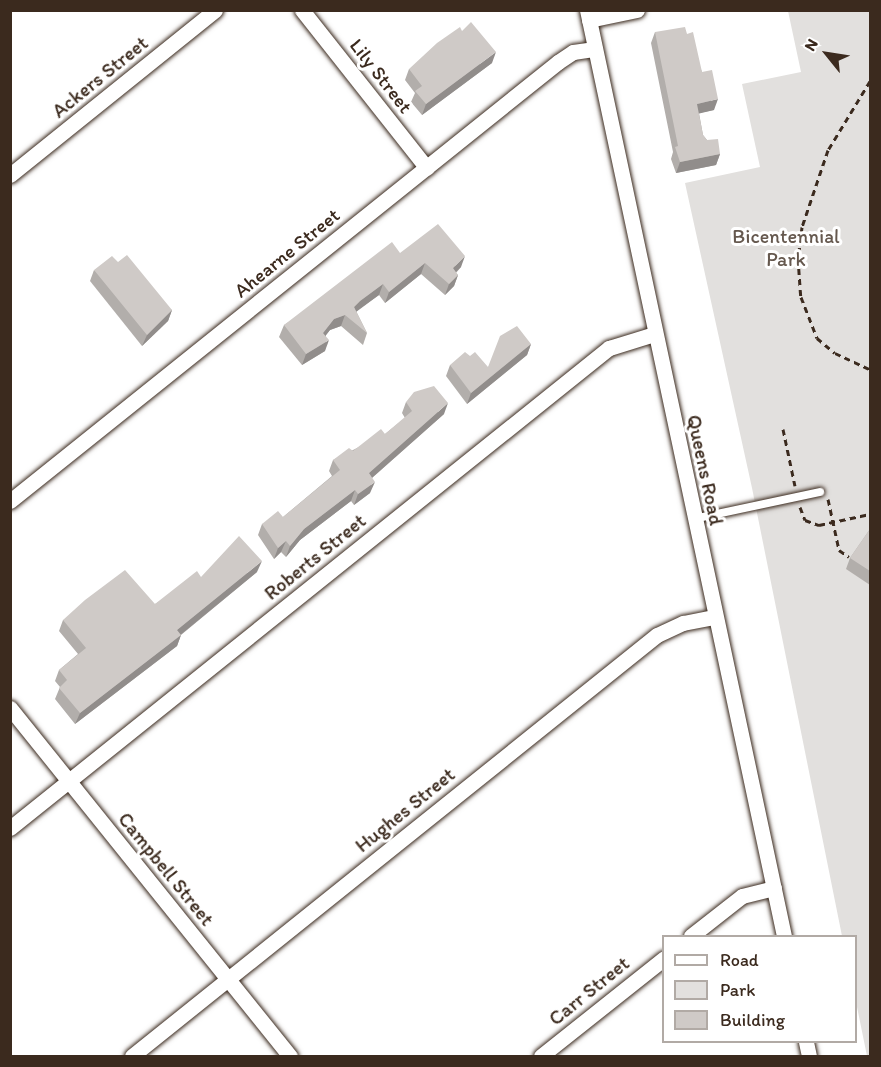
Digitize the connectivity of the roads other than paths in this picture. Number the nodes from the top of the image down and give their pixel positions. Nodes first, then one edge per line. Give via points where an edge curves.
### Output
1 (215, 10) edge
2 (302, 10) edge
3 (637, 10) edge
4 (588, 15) edge
5 (595, 49) junction
6 (427, 168) junction
7 (10, 175) edge
8 (654, 334) junction
9 (823, 491) road end
10 (10, 501) edge
11 (693, 519) junction
12 (714, 617) junction
13 (10, 708) edge
14 (68, 781) junction
15 (10, 828) edge
16 (774, 888) junction
17 (692, 935) edge
18 (784, 935) edge
19 (662, 959) edge
20 (227, 979) junction
21 (132, 1056) edge
22 (290, 1056) edge
23 (541, 1056) edge

1 - 7 street, Ackers Street
2 - 6 street, Lily Street
3 - 4 street
4 - 5 street, Queens Road
5 - 6 street, Ahearne Street via 573,52 558,62
5 - 8 street, Queens Road
6 - 10 street, Ahearne Street
8 - 11 street, Queens Road
8 - 14 street, Roberts Street via 609,348
9 - 11 lane
11 - 12 street, Queens Road
12 - 16 street, Queens Road
12 - 20 street, Hughes Street via 683,623 657,635
13 - 14 street, Campbell Street
14 - 15 street, Roberts Street
14 - 20 street, Campbell Street
16 - 17 street via 742,896
16 - 18 street, Queens Road
19 - 23 street, Carr Street
20 - 21 street, Hughes Street
20 - 22 street, Campbell Street

